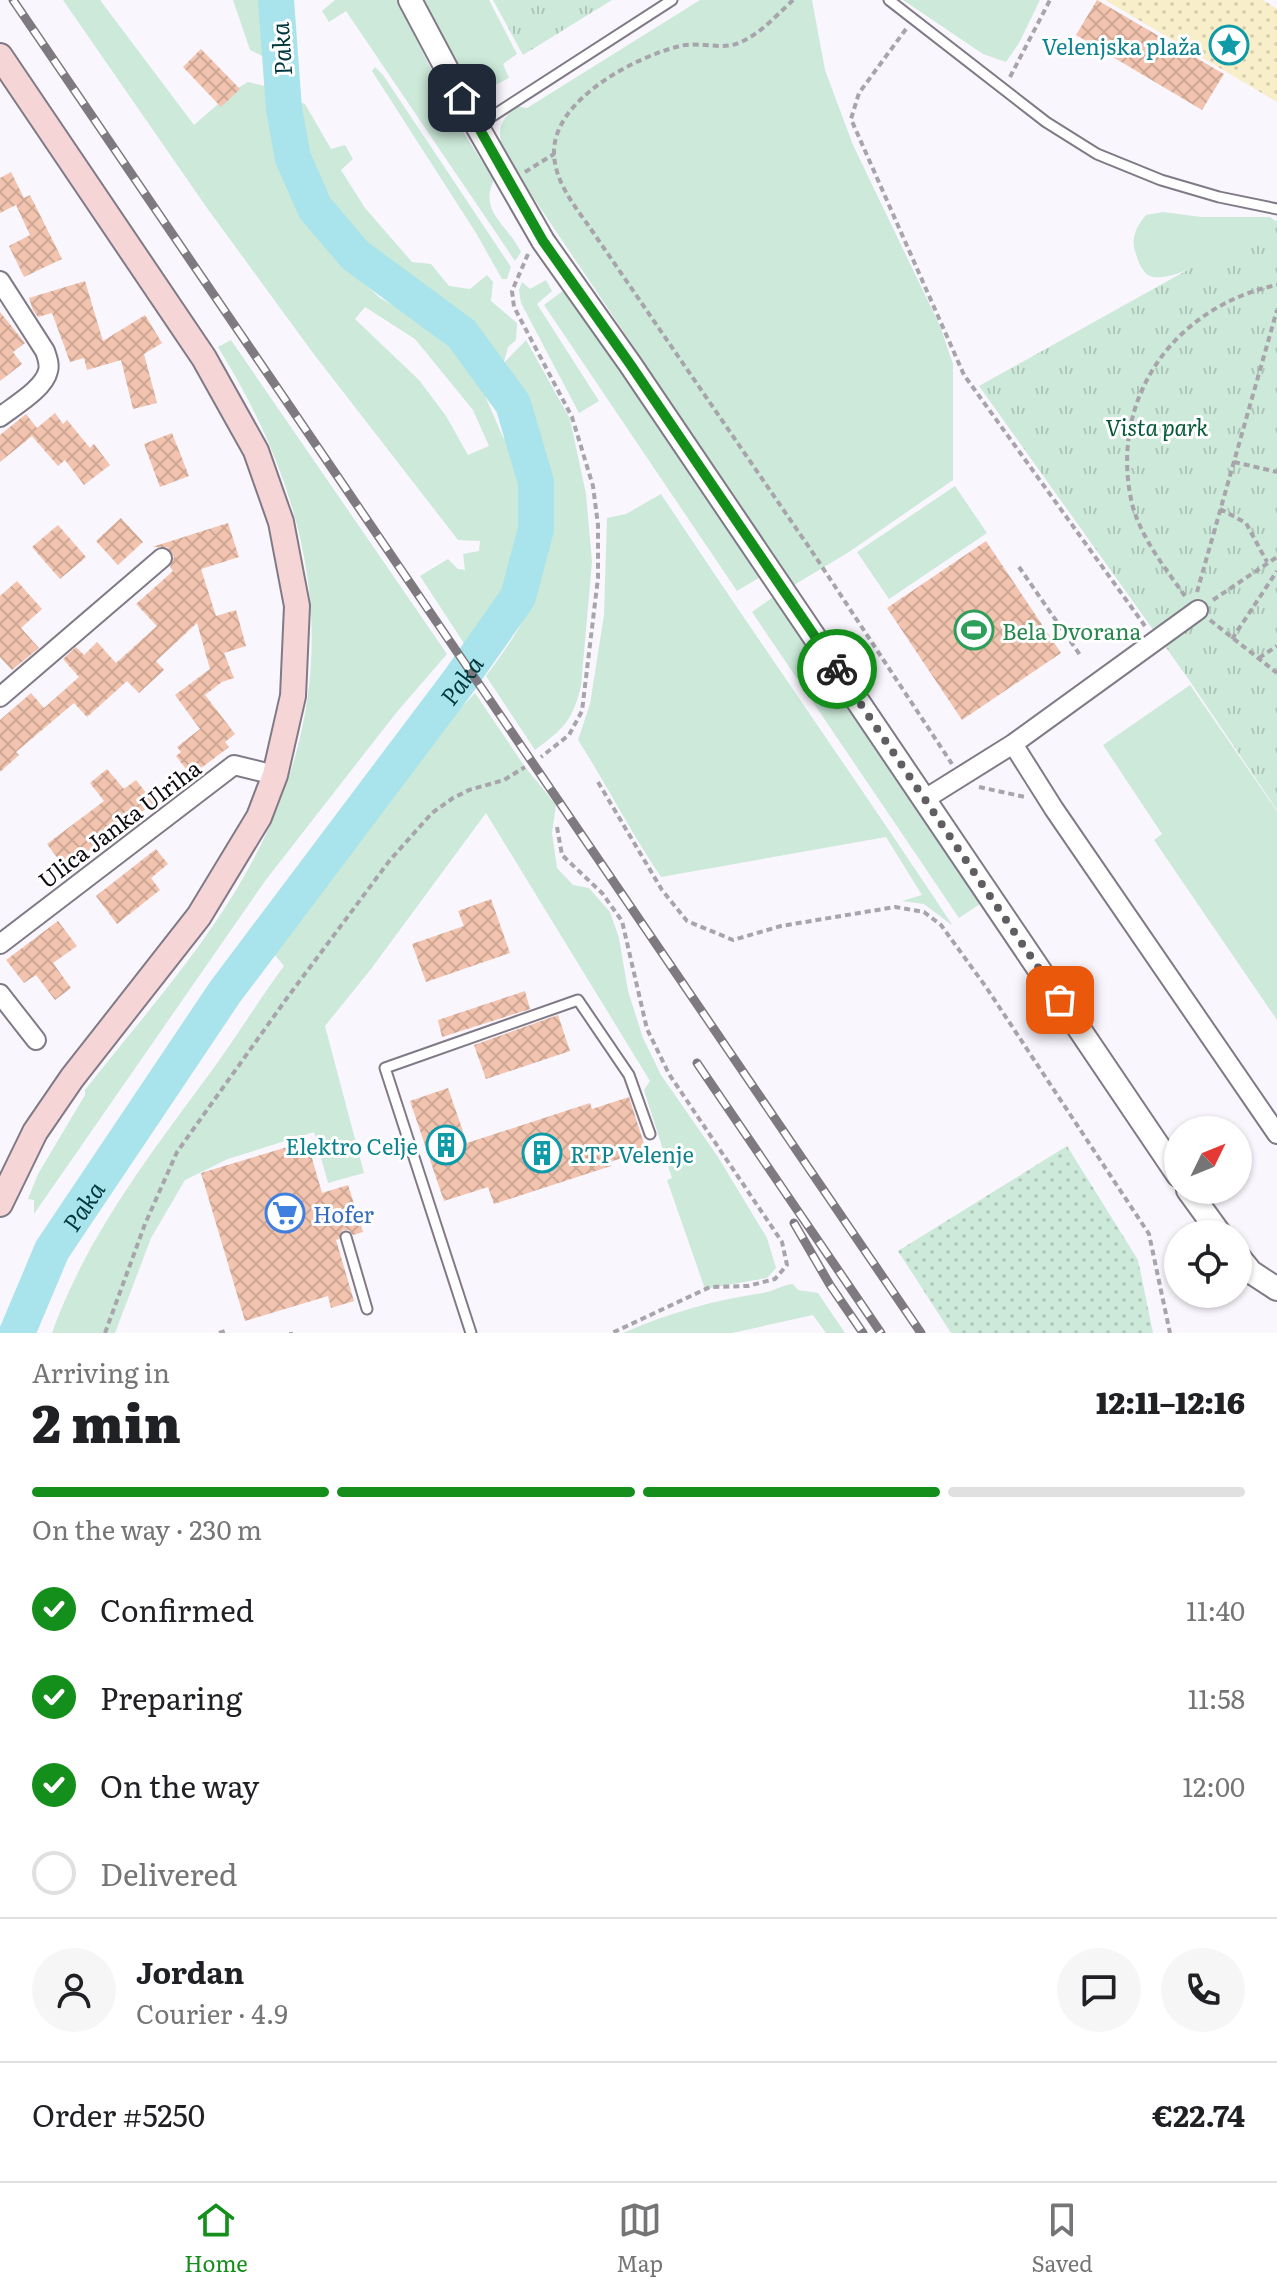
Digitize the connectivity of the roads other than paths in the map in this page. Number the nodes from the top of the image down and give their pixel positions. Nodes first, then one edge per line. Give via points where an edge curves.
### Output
1 (410, 0) edge
2 (672, 0) edge
3 (889, 0) edge
4 (0, 56) edge
5 (477, 126) junction
6 (1277, 209) edge
7 (0, 281) edge
8 (0, 417) edge
9 (162, 558) dead end
10 (1195, 609) road end
11 (0, 697) edge
12 (1013, 744) junction
13 (275, 775) junction
14 (925, 799) junction
15 (0, 944) edge
16 (0, 994) edge
17 (36, 1040) dead end
18 (650, 1134) dead end
19 (1277, 1134) edge
20 (1164, 1154) edge
21 (0, 1204) edge
22 (346, 1237) dead end
23 (1252, 1273) edge
24 (1277, 1289) edge
25 (367, 1309) dead end
26 (471, 1333) edge

1 - 5 street
2 - 5 lane
3 - 6 lane via 1046,122 1097,154 1161,180
4 - 13 main road via 204,358 256,451 281,522 297,606 293,696
5 - 14 street via 543,241
7 - 8 street via 49,363 39,386
9 - 11 street
10 - 12 street
12 - 14 street
12 - 19 street
13 - 15 street, Ulica Janka Ulriha via 234,765
13 - 21 main road via 259,817 199,916 35,1132
14 - 20 street
16 - 17 street
18 - 26 lane via 629,1075 578,1000 385,1068
22 - 25 lane
23 - 24 street

